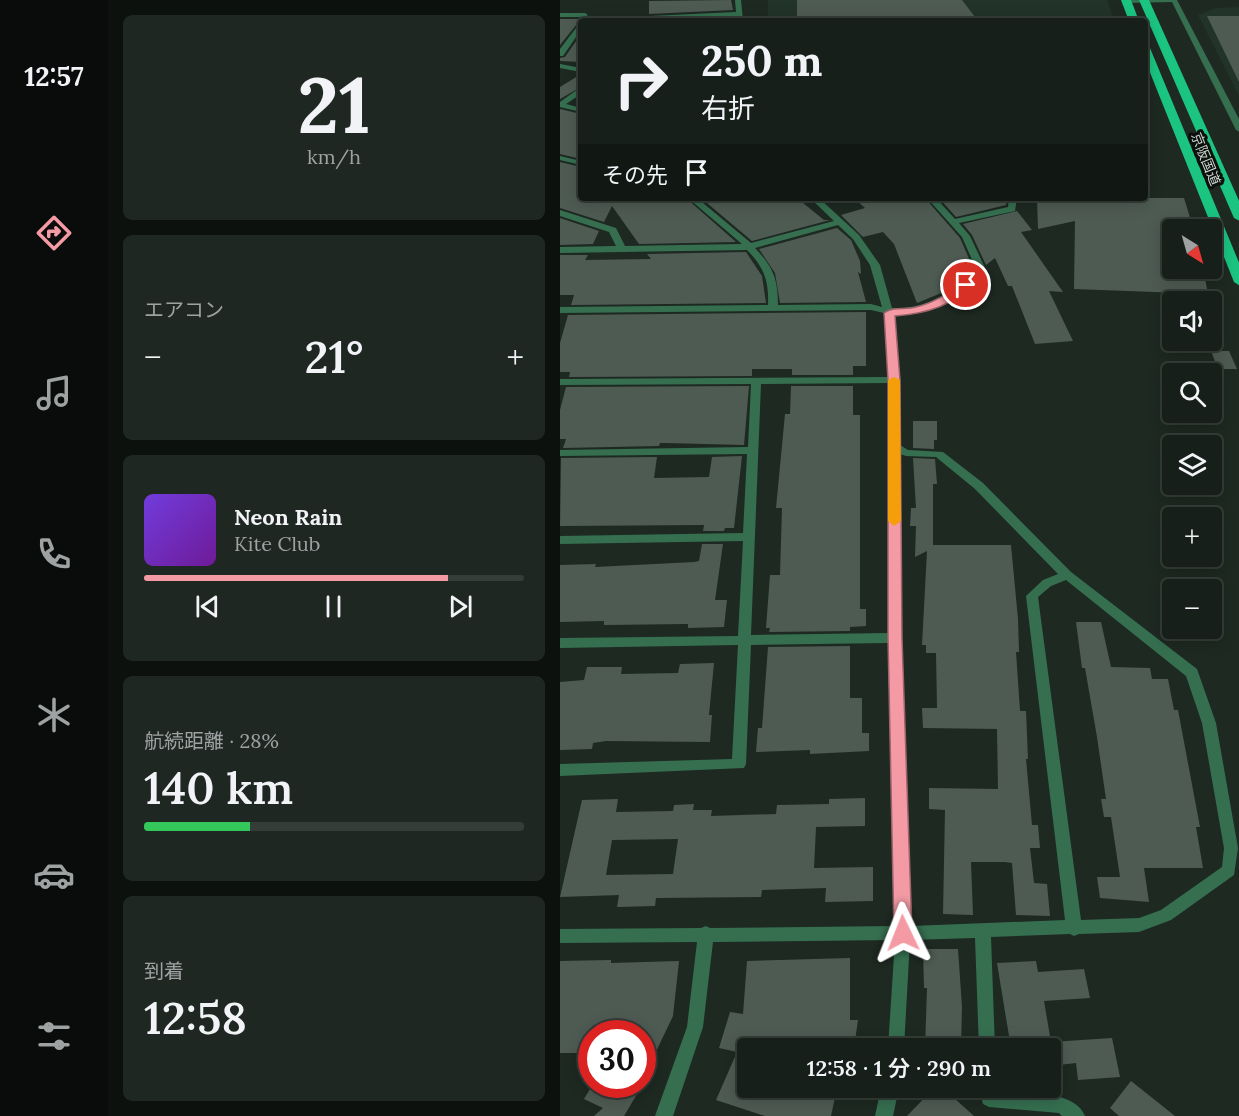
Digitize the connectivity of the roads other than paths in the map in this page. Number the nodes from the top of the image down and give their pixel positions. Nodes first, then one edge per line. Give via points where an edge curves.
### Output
1 (738, 0) edge
2 (1126, 0) edge
3 (1144, 0) edge
4 (1174, 0) edge
5 (587, 4) dead end
6 (560, 15) edge
7 (579, 18) edge
8 (585, 18) edge
9 (600, 18) edge
10 (673, 18) edge
11 (740, 18) edge
12 (1133, 18) edge
13 (578, 30) edge
14 (560, 38) edge
15 (572, 39) junction
16 (560, 54) edge
17 (1148, 55) edge
18 (560, 66) edge
19 (578, 69) edge
20 (578, 93) edge
21 (560, 105) edge
22 (578, 109) edge
23 (1240, 130) edge
24 (560, 158) edge
25 (578, 162) edge
26 (695, 201) edge
27 (817, 201) edge
28 (934, 201) edge
29 (1013, 201) edge
30 (560, 213) edge
31 (1240, 218) edge
32 (841, 222) junction
33 (954, 222) junction
34 (748, 247) junction
35 (622, 248) junction
36 (560, 250) edge
37 (1240, 282) edge
38 (773, 309) junction
39 (560, 310) edge
40 (889, 313) junction
41 (894, 380) junction
42 (756, 381) junction
43 (560, 382) edge
44 (894, 447) junction
45 (754, 450) junction
46 (560, 453) edge
47 (748, 537) junction
48 (560, 540) edge
49 (1067, 574) junction
50 (895, 638) junction
51 (743, 640) junction
52 (560, 643) edge
53 (560, 770) edge
54 (1074, 929) junction
55 (983, 930) junction
56 (706, 933) junction
57 (903, 933) junction
58 (560, 936) edge
59 (897, 1038) edge
60 (987, 1038) edge
61 (888, 1098) edge
62 (989, 1098) edge
63 (665, 1116) edge
64 (884, 1116) edge
65 (1076, 1116) edge

1 - 11 street
2 - 3 street
2 - 12 highway
3 - 4 street
3 - 31 highway, 京阪国道
4 - 23 street
5 - 8 street
6 - 7 street
9 - 10 street
13 - 15 street
14 - 15 street
15 - 16 street
17 - 37 highway, 京阪国道
18 - 19 street
20 - 21 street
21 - 22 street
24 - 25 street
26 - 34 street
27 - 32 street
28 - 33 street
29 - 33 street via 1012,209
30 - 35 street via 613,230
32 - 34 street
32 - 40 street via 875,265
33 - 40 street via 966,236 982,272 950,298 917,311
34 - 35 street
34 - 38 street via 769,272
35 - 36 street
38 - 39 street
38 - 40 street via 871,308
40 - 41 street
41 - 42 street
41 - 44 street
42 - 43 street
42 - 45 street
44 - 49 street via 906,453 939,454 979,486
44 - 50 street
45 - 46 street
45 - 47 street
47 - 48 street
47 - 51 street
49 - 54 street via 1047,583 1032,596
49 - 54 street via 1192,673 1209,723 1231,848 1229,870 1166,915 1139,925
50 - 51 street
50 - 57 street
51 - 52 street
51 - 53 street via 739,764
54 - 55 street
55 - 57 street
55 - 60 street
56 - 57 street
56 - 58 street
56 - 63 street via 695,1027
57 - 59 street
61 - 64 street
62 - 65 street via 1062,1105

